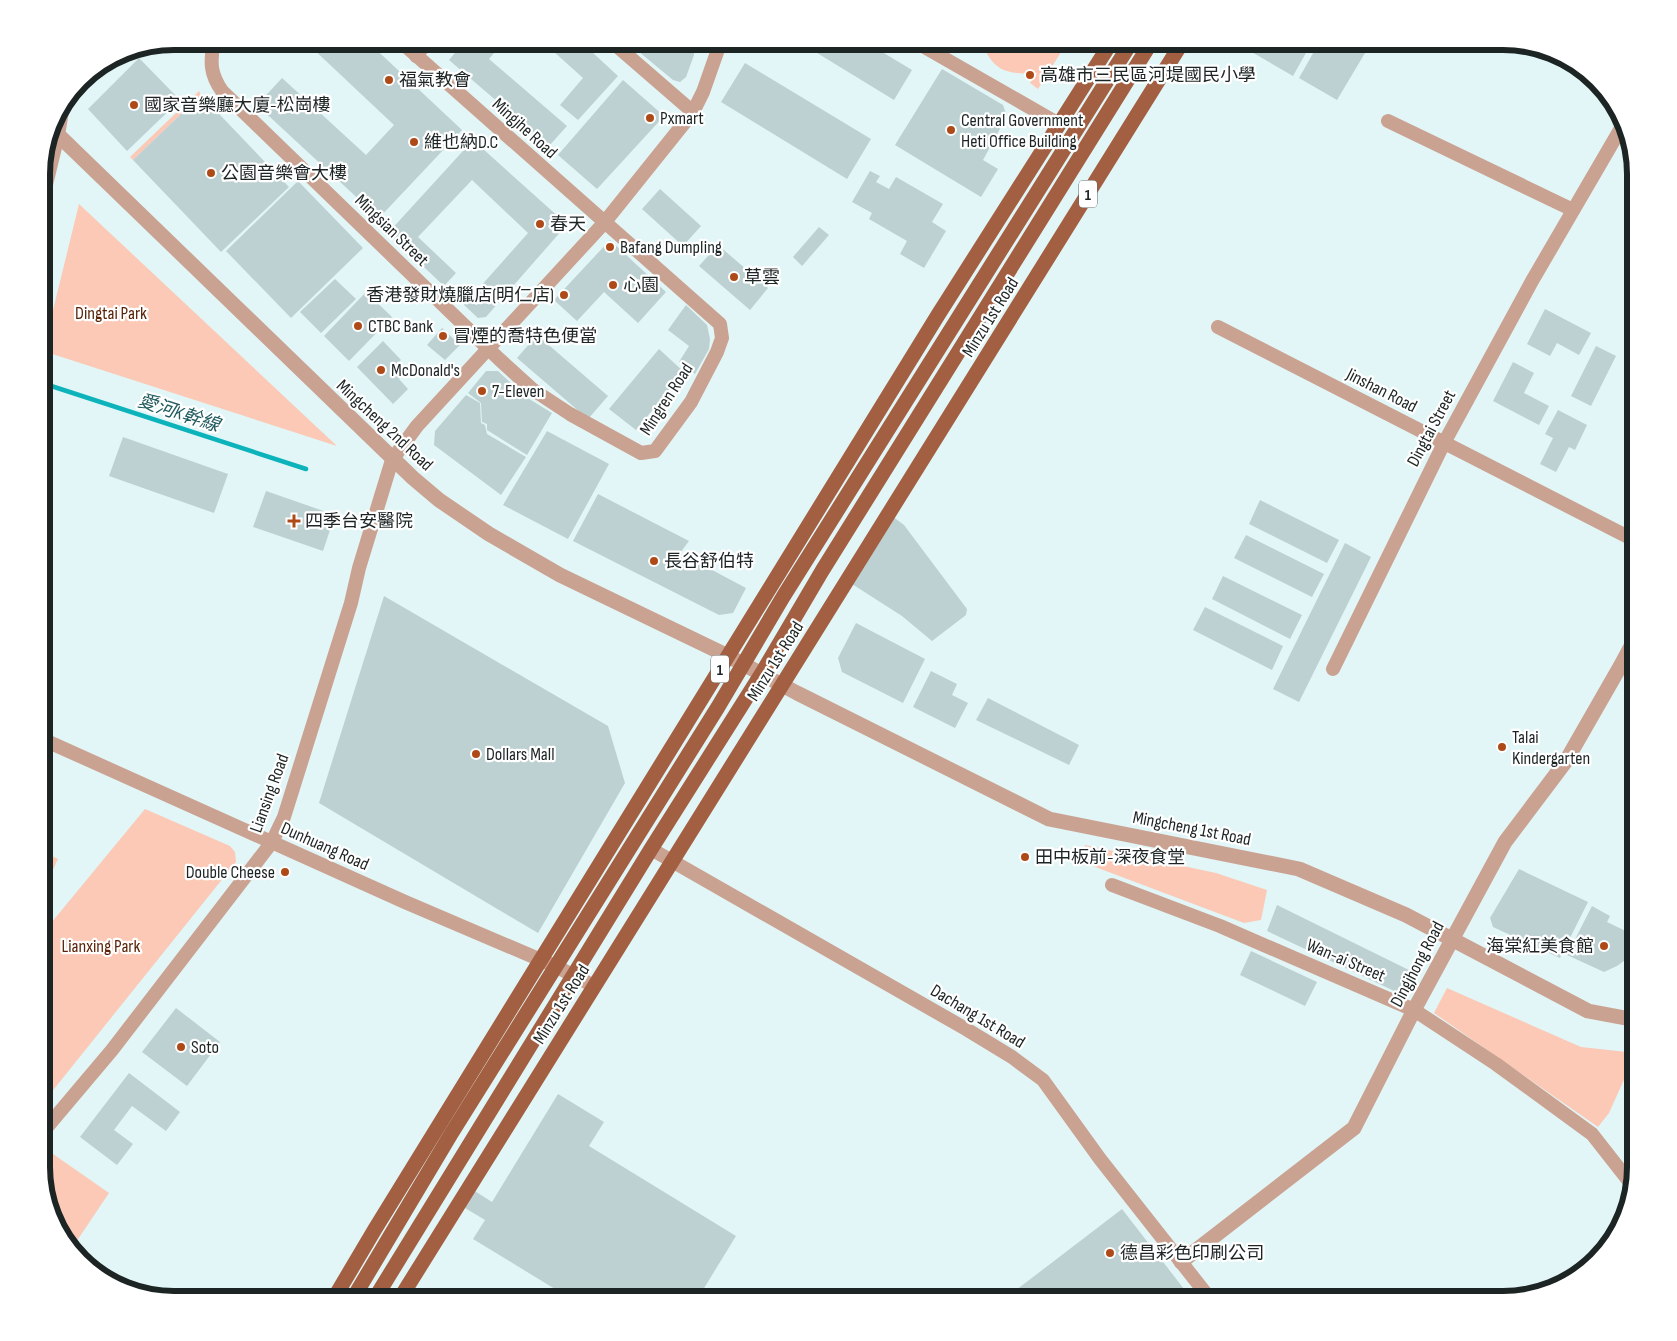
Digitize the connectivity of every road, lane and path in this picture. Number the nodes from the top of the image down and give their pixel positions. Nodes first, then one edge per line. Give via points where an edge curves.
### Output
1 (212, 50) edge
2 (410, 50) edge
3 (421, 50) edge
4 (622, 50) edge
5 (718, 50) edge
6 (930, 50) edge
7 (1106, 50) edge
8 (1126, 50) edge
9 (1146, 50) edge
10 (1177, 50) edge
11 (416, 56) junction
12 (693, 112) junction
13 (1388, 121) dead end
14 (1059, 124) junction
15 (1619, 131) edge
16 (57, 132) edge
17 (1574, 210) junction
18 (604, 223) junction
19 (1218, 327) dead end
20 (487, 348) junction
21 (1444, 443) junction
22 (392, 460) junction
23 (848, 461) junction
24 (863, 470) junction
25 (876, 484) junction
26 (899, 497) junction
27 (1627, 536) edge
28 (1627, 654) edge
29 (728, 656) junction
30 (744, 664) junction
31 (1333, 669) dead end
32 (762, 674) junction
33 (782, 685) junction
34 (50, 743) edge
35 (272, 842) junction
36 (651, 849) junction
37 (672, 861) junction
38 (1112, 885) dead end
39 (1452, 940) junction
40 (541, 960) junction
41 (555, 966) junction
42 (574, 976) junction
43 (594, 986) junction
44 (1414, 1010) junction
45 (1627, 1018) edge
46 (50, 1124) edge
47 (1627, 1178) edge
48 (1181, 1262) junction
49 (339, 1291) edge
50 (357, 1291) edge
51 (380, 1291) edge
52 (405, 1291) edge
53 (1204, 1291) edge

1 - 20 street, Mingsian Street via 212,70 222,91
2 - 11 street, Mingjhe Road
3 - 11 street
4 - 12 street
5 - 12 street
6 - 14 street
7 - 14 main road, 1
8 - 24 main road, Minzu 1st Road / 1
9 - 25 main road, Minzu 1st Road / 1
10 - 26 main road, Minzu 1st Road / 1
11 - 18 street, Mingjhe Road
12 - 18 street
13 - 17 street
14 - 23 main road, 1
15 - 17 street, Dingtai Street
16 - 22 street, Mingcheng 2nd Road
17 - 21 street, Dingtai Street via 1522,297
18 - 20 street
18 - 20 street, Mingren Road via 720,324 722,338 717,352 691,402 655,450 641,453 570,414 532,389
19 - 21 street, Jinshan Road
20 - 22 street via 417,426
21 - 27 street, Jinshan Road
21 - 31 street, Dingtai Street
22 - 29 street, Mingcheng 2nd Road via 439,500 497,539 560,575
22 - 35 street, Liansing Road via 284,817
23 - 24 main road
23 - 29 main road, 1
24 - 30 main road, Minzu 1st Road / 1
25 - 26 main road
25 - 32 main road, Minzu 1st Road / 1
26 - 33 main road, Minzu 1st Road / 1
28 - 39 street, Dingjhong Road via 1566,760 1505,842
29 - 30 street, Mingcheng 2nd Road
29 - 40 main road, 1
30 - 32 street, Mingcheng 1st Road
30 - 41 main road, Minzu 1st Road / 1
32 - 33 street, Mingcheng 1st Road
32 - 36 main road, Minzu 1st Road / 1
33 - 37 main road, Minzu 1st Road / 1
33 - 39 street, Mingcheng 1st Road via 1049,820 1299,869
34 - 35 street, Dunhuang Road
35 - 40 street, Dunhuang Road
35 - 46 street, Liansing Road via 112,1050
36 - 37 street, Dachang 1st Road
36 - 42 main road, Minzu 1st Road / 1
37 - 43 main road, Minzu 1st Road / 1
37 - 48 street, Dachang 1st Road via 966,1029 1043,1080
38 - 44 street, Wan-ai Street via 1220,926
39 - 44 street, Dingjhong Road
39 - 45 street, Mingcheng 1st Road via 1588,1011
40 - 41 street, Dunhuang Road
40 - 49 main road, 1
41 - 42 street, Dunhuang Road
41 - 50 main road, Minzu 1st Road / 1
42 - 43 street, Dunhuang Road
42 - 51 main road, Minzu 1st Road / 1
43 - 52 main road, Minzu 1st Road / 1
44 - 47 street, Wan-ai Street via 1496,1064 1592,1134
44 - 48 street, Dingjhong Road via 1354,1128
48 - 53 street, Dachang 1st Road

